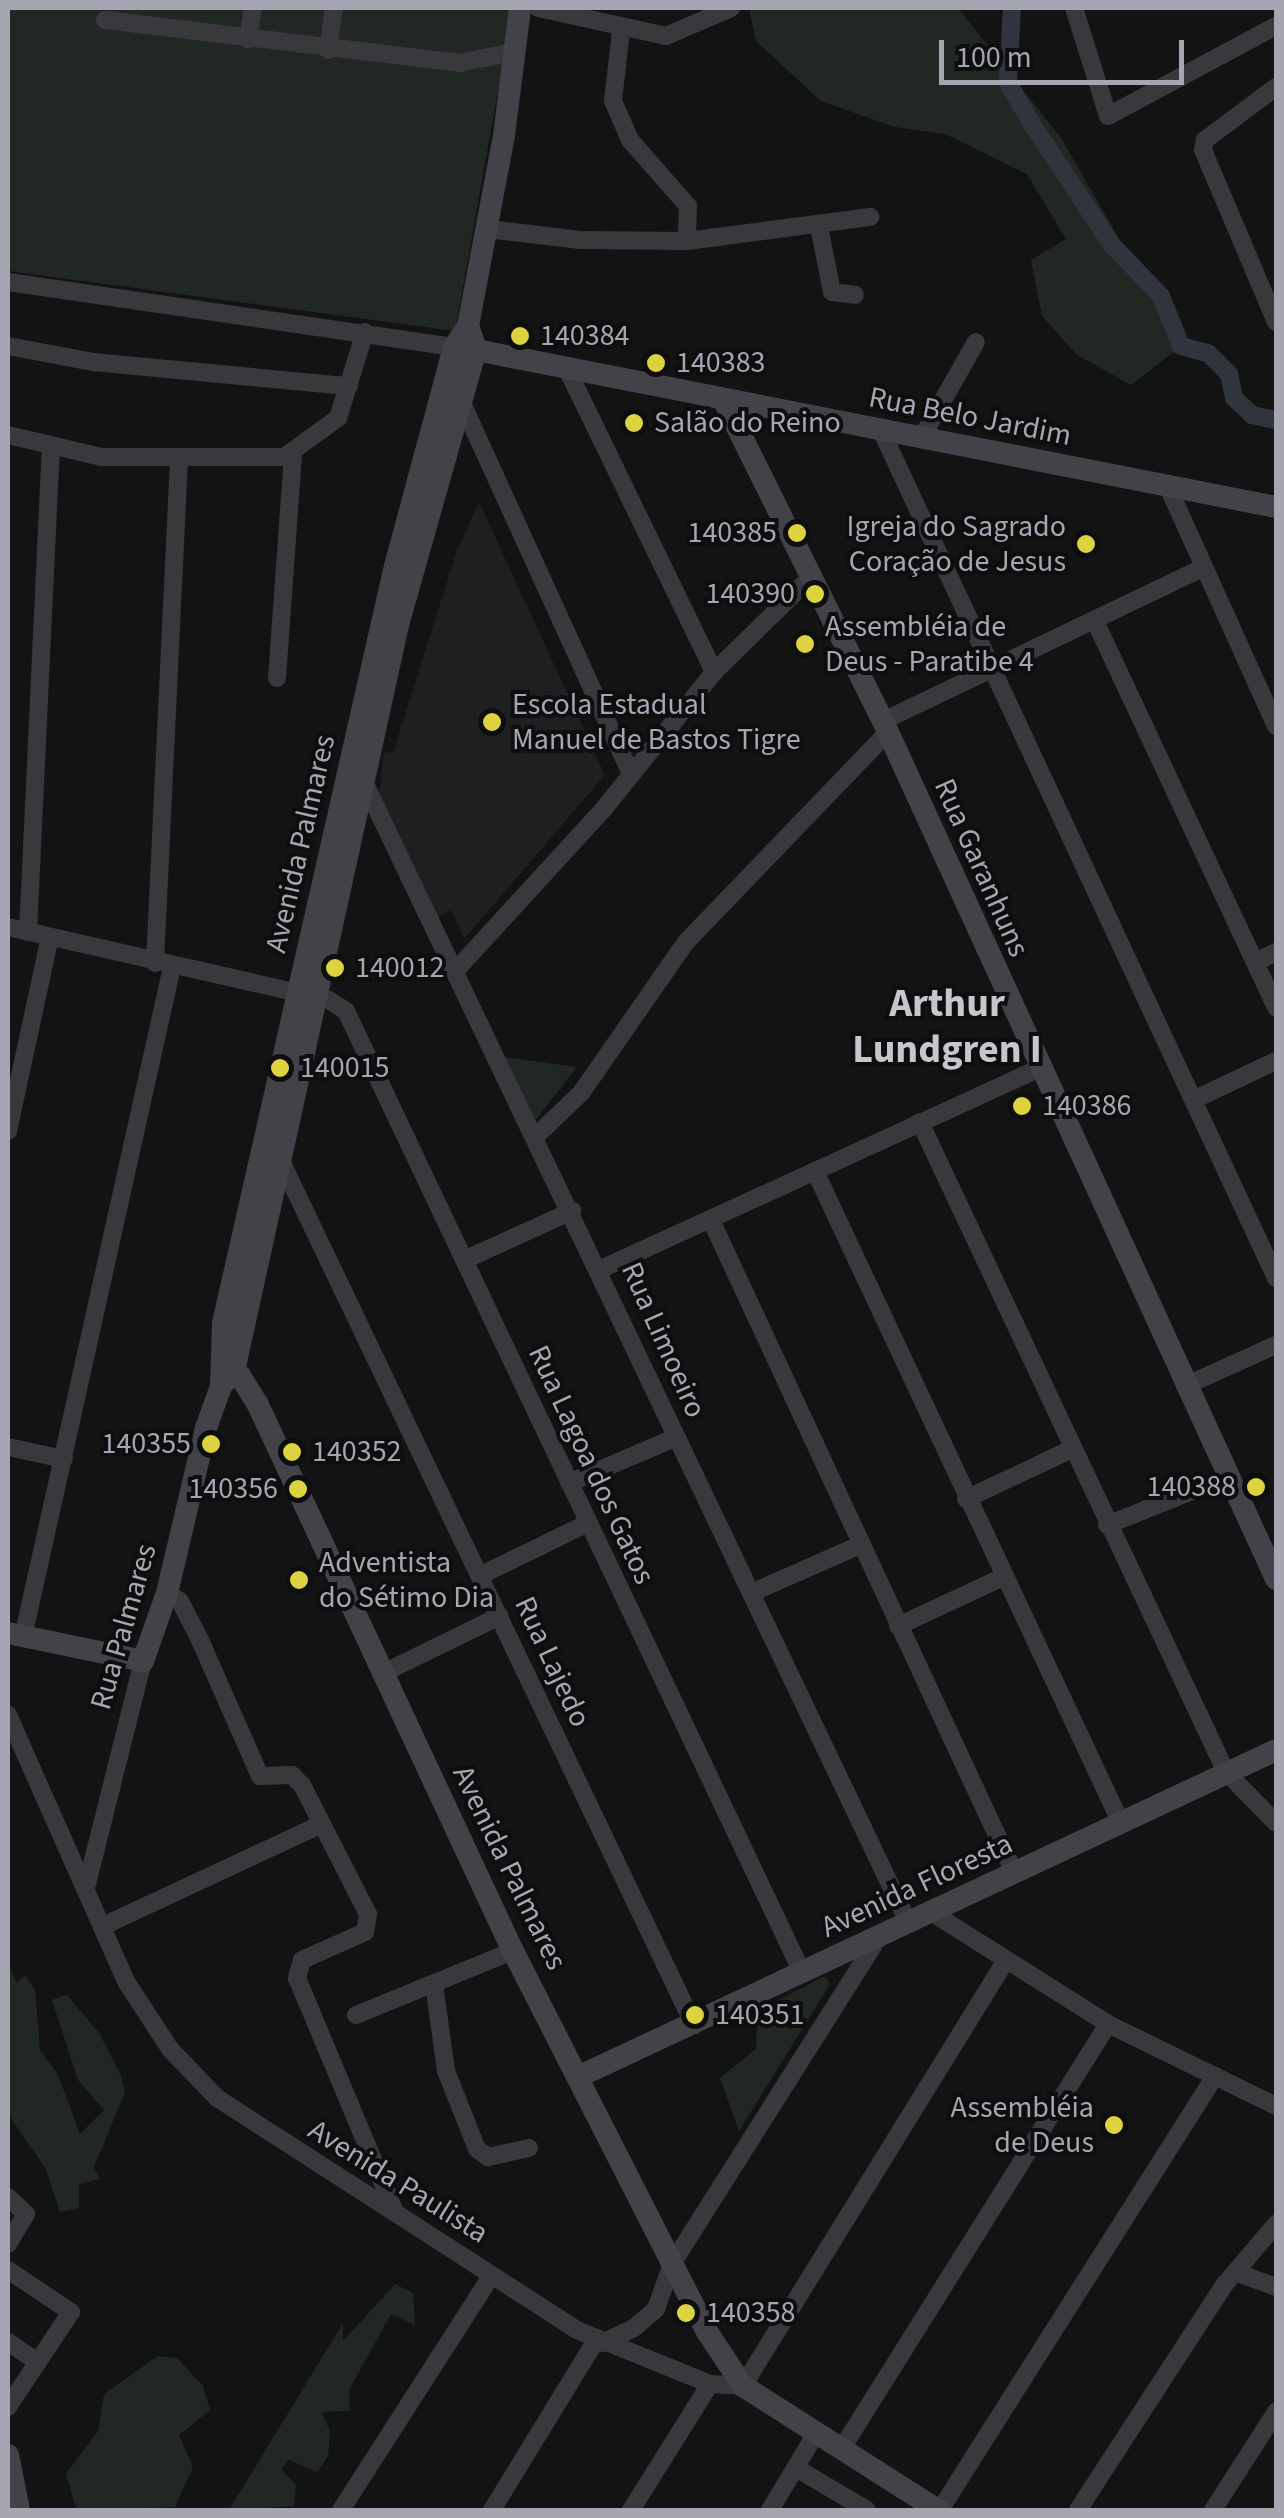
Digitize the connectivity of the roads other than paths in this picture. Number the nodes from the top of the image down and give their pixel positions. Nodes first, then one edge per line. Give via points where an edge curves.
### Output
1 (167, 8) edge
2 (254, 8) edge
3 (334, 8) edge
4 (520, 8) edge
5 (538, 8) edge
6 (731, 8) edge
7 (1074, 8) edge
8 (104, 20) dead end
9 (1276, 26) edge
10 (163, 28) junction
11 (620, 31) junction
12 (248, 39) junction
13 (328, 50) junction
14 (513, 52) junction
15 (1276, 88) edge
16 (870, 217) dead end
17 (819, 226) junction
18 (488, 229) junction
19 (687, 241) junction
20 (8, 282) edge
21 (856, 295) dead end
22 (1276, 322) edge
23 (366, 332) junction
24 (976, 342) dead end
25 (8, 346) edge
26 (465, 348) junction
27 (568, 372) junction
28 (348, 386) junction
29 (724, 401) junction
30 (461, 402) junction
31 (880, 428) junction
32 (8, 434) edge
33 (922, 437) junction
34 (52, 449) junction
35 (293, 454) junction
36 (180, 460) junction
37 (1168, 488) junction
38 (1276, 507) edge
39 (1203, 568) junction
40 (810, 578) junction
41 (1096, 623) junction
42 (991, 670) junction
43 (714, 672) junction
44 (276, 678) dead end
45 (885, 726) junction
46 (1276, 726) edge
47 (630, 772) junction
48 (364, 782) junction
49 (8, 927) edge
50 (28, 932) junction
51 (50, 937) junction
52 (1276, 952) edge
53 (1256, 962) junction
54 (164, 965) junction
55 (457, 969) junction
56 (308, 996) junction
57 (1276, 1008) edge
58 (1276, 1061) edge
59 (1037, 1069) junction
60 (1194, 1100) junction
61 (920, 1122) junction
62 (8, 1131) edge
63 (534, 1138) junction
64 (281, 1161) junction
65 (815, 1170) junction
66 (572, 1211) junction
67 (710, 1220) junction
68 (464, 1260) junction
69 (601, 1269) junction
70 (1276, 1278) edge
71 (1276, 1345) edge
72 (225, 1374) junction
73 (1185, 1386) junction
74 (677, 1438) junction
75 (8, 1447) edge
76 (1072, 1449) junction
77 (64, 1459) junction
78 (1227, 1477) junction
79 (569, 1483) junction
80 (966, 1499) junction
81 (588, 1523) junction
82 (1108, 1525) junction
83 (862, 1544) junction
84 (481, 1574) junction
85 (1001, 1578) junction
86 (1276, 1579) edge
87 (168, 1593) junction
88 (751, 1593) junction
89 (500, 1616) junction
90 (898, 1626) junction
91 (16, 1635) edge
92 (143, 1661) junction
93 (381, 1674) junction
94 (8, 1715) edge
95 (1276, 1750) edge
96 (1226, 1772) junction
97 (1121, 1823) junction
98 (1276, 1823) edge
99 (320, 1826) junction
100 (1015, 1874) junction
101 (87, 1884) junction
102 (931, 1912) junction
103 (908, 1922) junction
104 (103, 1926) junction
105 (879, 1937) junction
106 (513, 1951) junction
107 (1004, 1962) junction
108 (802, 1972) junction
109 (434, 1984) junction
110 (356, 2015) dead end
111 (1108, 2024) junction
112 (694, 2025) junction
113 (582, 2076) junction
114 (1215, 2076) junction
115 (1276, 2106) edge
116 (529, 2148) dead end
117 (8, 2197) edge
118 (393, 2208) junction
119 (1276, 2224) edge
120 (8, 2244) edge
121 (672, 2264) junction
122 (8, 2270) edge
123 (1234, 2272) junction
124 (490, 2276) junction
125 (1276, 2287) edge
126 (599, 2341) junction
127 (8, 2342) edge
128 (38, 2362) junction
129 (710, 2384) junction
130 (742, 2386) junction
131 (8, 2407) edge
132 (1276, 2412) edge
133 (814, 2435) junction
134 (841, 2450) junction
135 (8, 2455) edge
136 (796, 2468) junction
137 (15, 2508) edge
138 (862, 2509) edge
139 (340, 2510) edge
140 (492, 2510) edge
141 (630, 2510) edge
142 (770, 2510) edge
143 (939, 2510) edge
144 (1078, 2510) edge
145 (1213, 2510) edge

1 - 10 street
2 - 12 street
3 - 13 street
4 - 14 main road, Avenida Palmares
5 - 11 street
6 - 11 street via 666,36
7 - 9 street via 1108,116
8 - 10 street
10 - 12 street
11 - 19 street via 612,101 630,140 684,199
12 - 13 street
13 - 14 street via 459,64
14 - 18 main road, Avenida Palmares
15 - 22 street via 1204,140 1203,150
16 - 17 street
17 - 19 street
17 - 21 street via 832,292
18 - 19 street via 580,240
18 - 26 main road, Avenida Palmares
20 - 23 street
23 - 26 street
23 - 28 street
24 - 33 street
25 - 28 street via 93,362
26 - 27 main road, Rua Belo Jardim
26 - 30 main road, Avenida Palmares
26 - 56 main road, Avenida Palmares via 395,566
27 - 29 main road, Rua Belo Jardim
27 - 43 street
28 - 35 street via 331,428
29 - 31 main road, Rua Belo Jardim
29 - 40 main road, Rua Garanhuns
30 - 47 street
30 - 48 main road, Avenida Palmares via 398,626
31 - 33 main road, Rua Belo Jardim
31 - 42 street
32 - 34 street
33 - 37 main road, Rua Belo Jardim
34 - 36 street
34 - 50 street
35 - 36 street
35 - 44 street
36 - 54 street
37 - 38 main road, Rua Belo Jardim
37 - 39 street
39 - 41 street
39 - 46 street
40 - 43 street
40 - 45 main road, Rua Garanhuns
41 - 42 street
41 - 53 street
42 - 45 street
42 - 60 street
43 - 47 street
45 - 59 main road, Rua Garanhuns
45 - 63 street via 686,942 581,1093
47 - 55 street
48 - 55 street, Rua Limoeiro
48 - 56 main road, Avenida Palmares
49 - 50 street
50 - 51 street
51 - 54 street
51 - 62 street
52 - 53 street
53 - 57 street
54 - 56 street
54 - 77 street
55 - 63 street, Rua Limoeiro
56 - 64 main road, Avenida Palmares
56 - 68 street, Rua Lagoa dos Gatos via 334,1003 352,1021
56 - 72 main road, Avenida Palmares
58 - 60 street
59 - 61 street
59 - 73 main road, Rua Garanhuns
60 - 70 street
61 - 65 street
61 - 76 street
63 - 66 street, Rua Limoeiro
64 - 72 main road, Avenida Palmares
64 - 84 street, Rua Lajedo
65 - 67 street
65 - 80 street
66 - 68 street
66 - 69 street, Rua Limoeiro
67 - 69 street
67 - 83 street
68 - 79 street, Rua Lagoa dos Gatos
69 - 74 street, Rua Limoeiro
71 - 73 street
72 - 87 main road, Rua Palmares
72 - 93 main road, Avenida Palmares via 267,1422
73 - 78 main road, Rua Garanhuns
74 - 79 street
74 - 88 street, Rua Limoeiro
75 - 77 street
76 - 80 street
76 - 82 street
77 - 91 street
78 - 82 street
78 - 86 main road, Rua Garanhuns
79 - 81 street, Rua Lagoa dos Gatos
80 - 85 street
81 - 84 street
81 - 108 street, Rua Lagoa dos Gatos
82 - 96 street
83 - 88 street
83 - 90 street
84 - 89 street, Rua Lajedo
85 - 90 street
85 - 97 street
87 - 92 main road, Rua Palmares
87 - 99 street via 180,1601 200,1640 260,1776 297,1778
88 - 103 street, Rua Limoeiro
89 - 93 street
89 - 112 street, Rua Lajedo
90 - 100 street
91 - 92 main road
92 - 101 street, Rua Palmares
93 - 106 main road, Avenida Palmares
94 - 101 street, Avenida Paulista
95 - 96 main road, Avenida Floresta
96 - 97 main road, Avenida Floresta
96 - 98 street
97 - 100 main road, Avenida Floresta
99 - 104 street
99 - 118 street via 370,1921 358,1937 302,1960 297,1978
100 - 102 main road, Avenida Floresta
101 - 104 street, Avenida Paulista
102 - 103 main road, Avenida Floresta
102 - 107 street
103 - 105 main road, Avenida Floresta
104 - 118 street, Avenida Paulista via 146,2016 217,2098 352,2189
105 - 108 main road, Avenida Floresta
105 - 121 street
106 - 109 street
106 - 113 main road, Avenida Palmares
107 - 111 street
107 - 130 street
108 - 112 main road, Avenida Floresta
109 - 110 street
109 - 116 street via 446,2071 477,2149 488,2157
111 - 114 street
111 - 134 street
112 - 113 main road, Avenida Floresta
113 - 121 main road, Avenida Palmares
114 - 115 street
114 - 143 street
117 - 120 street via 26,2214
118 - 124 street, Avenida Paulista
119 - 123 street
121 - 126 street via 656,2308 634,2328
121 - 130 main road, Avenida Palmares
122 - 128 street via 71,2312
123 - 125 street
123 - 144 street
124 - 126 street, Avenida Paulista
124 - 139 street
126 - 129 street, Avenida Paulista
126 - 140 street
127 - 128 street
128 - 131 street
129 - 130 street, Avenida Paulista
129 - 141 street
130 - 133 main road
132 - 145 street
133 - 134 main road
133 - 136 street
134 - 143 main road
135 - 137 main road
136 - 138 street
136 - 142 street

